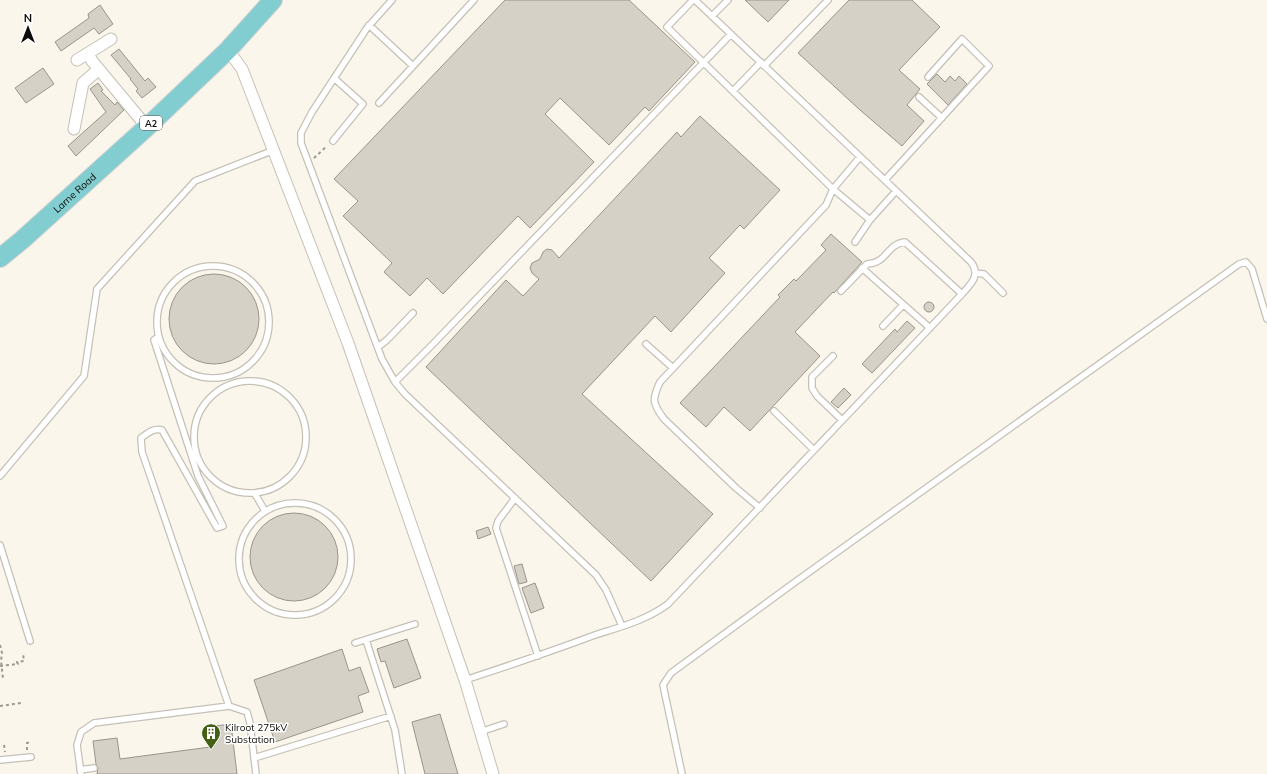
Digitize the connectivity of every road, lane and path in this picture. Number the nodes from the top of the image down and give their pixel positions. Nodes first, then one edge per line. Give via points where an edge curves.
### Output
1 (273, 0) edge
2 (392, 0) edge
3 (474, 0) edge
4 (694, 0) edge
5 (728, 0) edge
6 (828, 0) edge
7 (712, 16) junction
8 (369, 26) junction
9 (731, 34) junction
10 (111, 39) dead end
11 (228, 50) junction
12 (88, 54) junction
13 (77, 60) dead end
14 (703, 62) junction
15 (762, 64) junction
16 (413, 66) junction
17 (99, 69) junction
18 (928, 77) dead end
19 (334, 78) junction
20 (733, 91) junction
21 (919, 97) dead end
22 (379, 103) dead end
23 (942, 118) junction
24 (147, 127) junction
25 (74, 129) dead end
26 (332, 141) joint
27 (274, 150) junction
28 (860, 156) junction
29 (309, 163) junction
30 (885, 180) junction
31 (832, 189) junction
32 (896, 191) junction
33 (870, 220) junction
34 (855, 242) dead end
35 (0, 258) edge
36 (862, 268) junction
37 (975, 273) junction
38 (841, 291) dead end
39 (1003, 293) dead end
40 (962, 294) junction
41 (903, 305) junction
42 (413, 312) dead end
43 (1267, 319) edge
44 (883, 326) dead end
45 (930, 328) junction
46 (158, 337) junction
47 (646, 344) dead end
48 (378, 347) junction
49 (833, 356) dead end
50 (673, 368) junction
51 (237, 373) junction
52 (236, 382) junction
53 (395, 382) junction
54 (774, 411) dead end
55 (842, 420) junction
56 (814, 450) junction
57 (193, 454) junction
58 (0, 476) edge
59 (255, 494) junction
60 (515, 498) junction
61 (760, 508) junction
62 (265, 511) junction
63 (0, 545) edge
64 (415, 624) dead end
65 (622, 626) junction
66 (30, 640) dead end
67 (366, 640) junction
68 (355, 643) dead end
69 (0, 645) edge
70 (23, 654) dead end
71 (538, 656) junction
72 (1, 666) edge
73 (3, 679) dead end
74 (465, 680) junction
75 (21, 703) dead end
76 (0, 706) edge
77 (229, 706) junction
78 (391, 716) junction
79 (504, 724) dead end
80 (480, 732) junction
81 (31, 757) dead end
82 (254, 758) junction
83 (0, 760) edge
84 (94, 768) dead end
85 (81, 772) edge
86 (256, 774) edge
87 (402, 774) edge
88 (493, 774) edge
89 (682, 774) edge

1 - 11 main road, Larne Road / A2
2 - 8 lane
3 - 16 lane
4 - 7 lane
4 - 14 lane via 667,28
5 - 7 lane
6 - 15 lane
7 - 9 lane
8 - 16 lane
8 - 19 lane
9 - 14 lane
9 - 15 lane
10 - 12 street
11 - 24 main road, Larne Road / A2
11 - 27 street via 242,69
12 - 13 street
12 - 17 street
14 - 20 lane
14 - 53 lane
15 - 20 lane
15 - 28 lane
16 - 22 lane
17 - 24 street
17 - 25 street via 83,83
18 - 23 lane via 962,39 990,66
19 - 26 lane via 363,104
19 - 29 lane via 301,133 301,142
20 - 31 lane
21 - 23 lane
23 - 30 lane
24 - 35 main road, Larne Road / A2
26 - 29 path
27 - 58 lane via 195,181 97,289 84,376
27 - 74 street via 348,343
28 - 30 lane
28 - 31 lane
29 - 48 lane
30 - 32 lane
31 - 33 lane
31 - 50 lane via 826,205
32 - 33 lane
32 - 37 lane via 975,266
33 - 34 lane
36 - 38 lane
36 - 40 lane via 880,261 894,246 905,242
36 - 41 lane
37 - 39 lane via 984,274
37 - 40 lane via 972,282
40 - 45 lane
41 - 44 lane
41 - 45 lane
42 - 48 lane
43 - 89 lane via 1252,269 1246,262 1239,264 670,673 663,685
45 - 55 lane
46 - 51 lane via 166,355 181,369 199,377 218,378
46 - 51 lane via 156,318 160,300 169,285 183,273 199,266 217,265 234,269 250,278 261,292 268,309 270,326 264,345 253,362
46 - 57 lane via 154,340
47 - 50 lane
48 - 53 lane
49 - 55 lane via 812,377 812,388
50 - 61 lane via 660,382 654,395 656,408 664,419
51 - 52 lane
52 - 57 lane via 210,397 197,416 193,433
52 - 59 lane via 254,381 282,391 298,408 305,424 306,442 301,461 290,477 274,489
53 - 60 lane
54 - 56 lane
55 - 56 lane
56 - 61 lane
57 - 59 lane via 203,470 218,484 236,492
57 - 77 lane via 198,476 222,526 217,528 162,430 156,429 141,438 142,452
59 - 62 lane
60 - 65 lane via 596,575 606,590
60 - 71 lane via 498,521 496,528
61 - 65 lane via 668,604 653,614
62 - 62 lane via 251,523 242,538 238,556 240,575 249,593 263,606 281,615 300,616 319,611 335,599 346,583 351,564 350,546 343,530 332,516 316,507 299,503 281,504
63 - 66 lane
64 - 67 lane
65 - 71 lane
67 - 68 lane
67 - 78 lane
69 - 72 path
70 - 72 path via 24,661
71 - 74 lane
72 - 73 path
74 - 80 street
75 - 76 path
77 - 82 lane via 246,712 250,723
77 - 85 lane via 94,723 81,732 78,745
78 - 82 lane
78 - 87 lane
79 - 80 lane
80 - 88 street
81 - 83 lane
82 - 86 lane
84 - 85 lane

